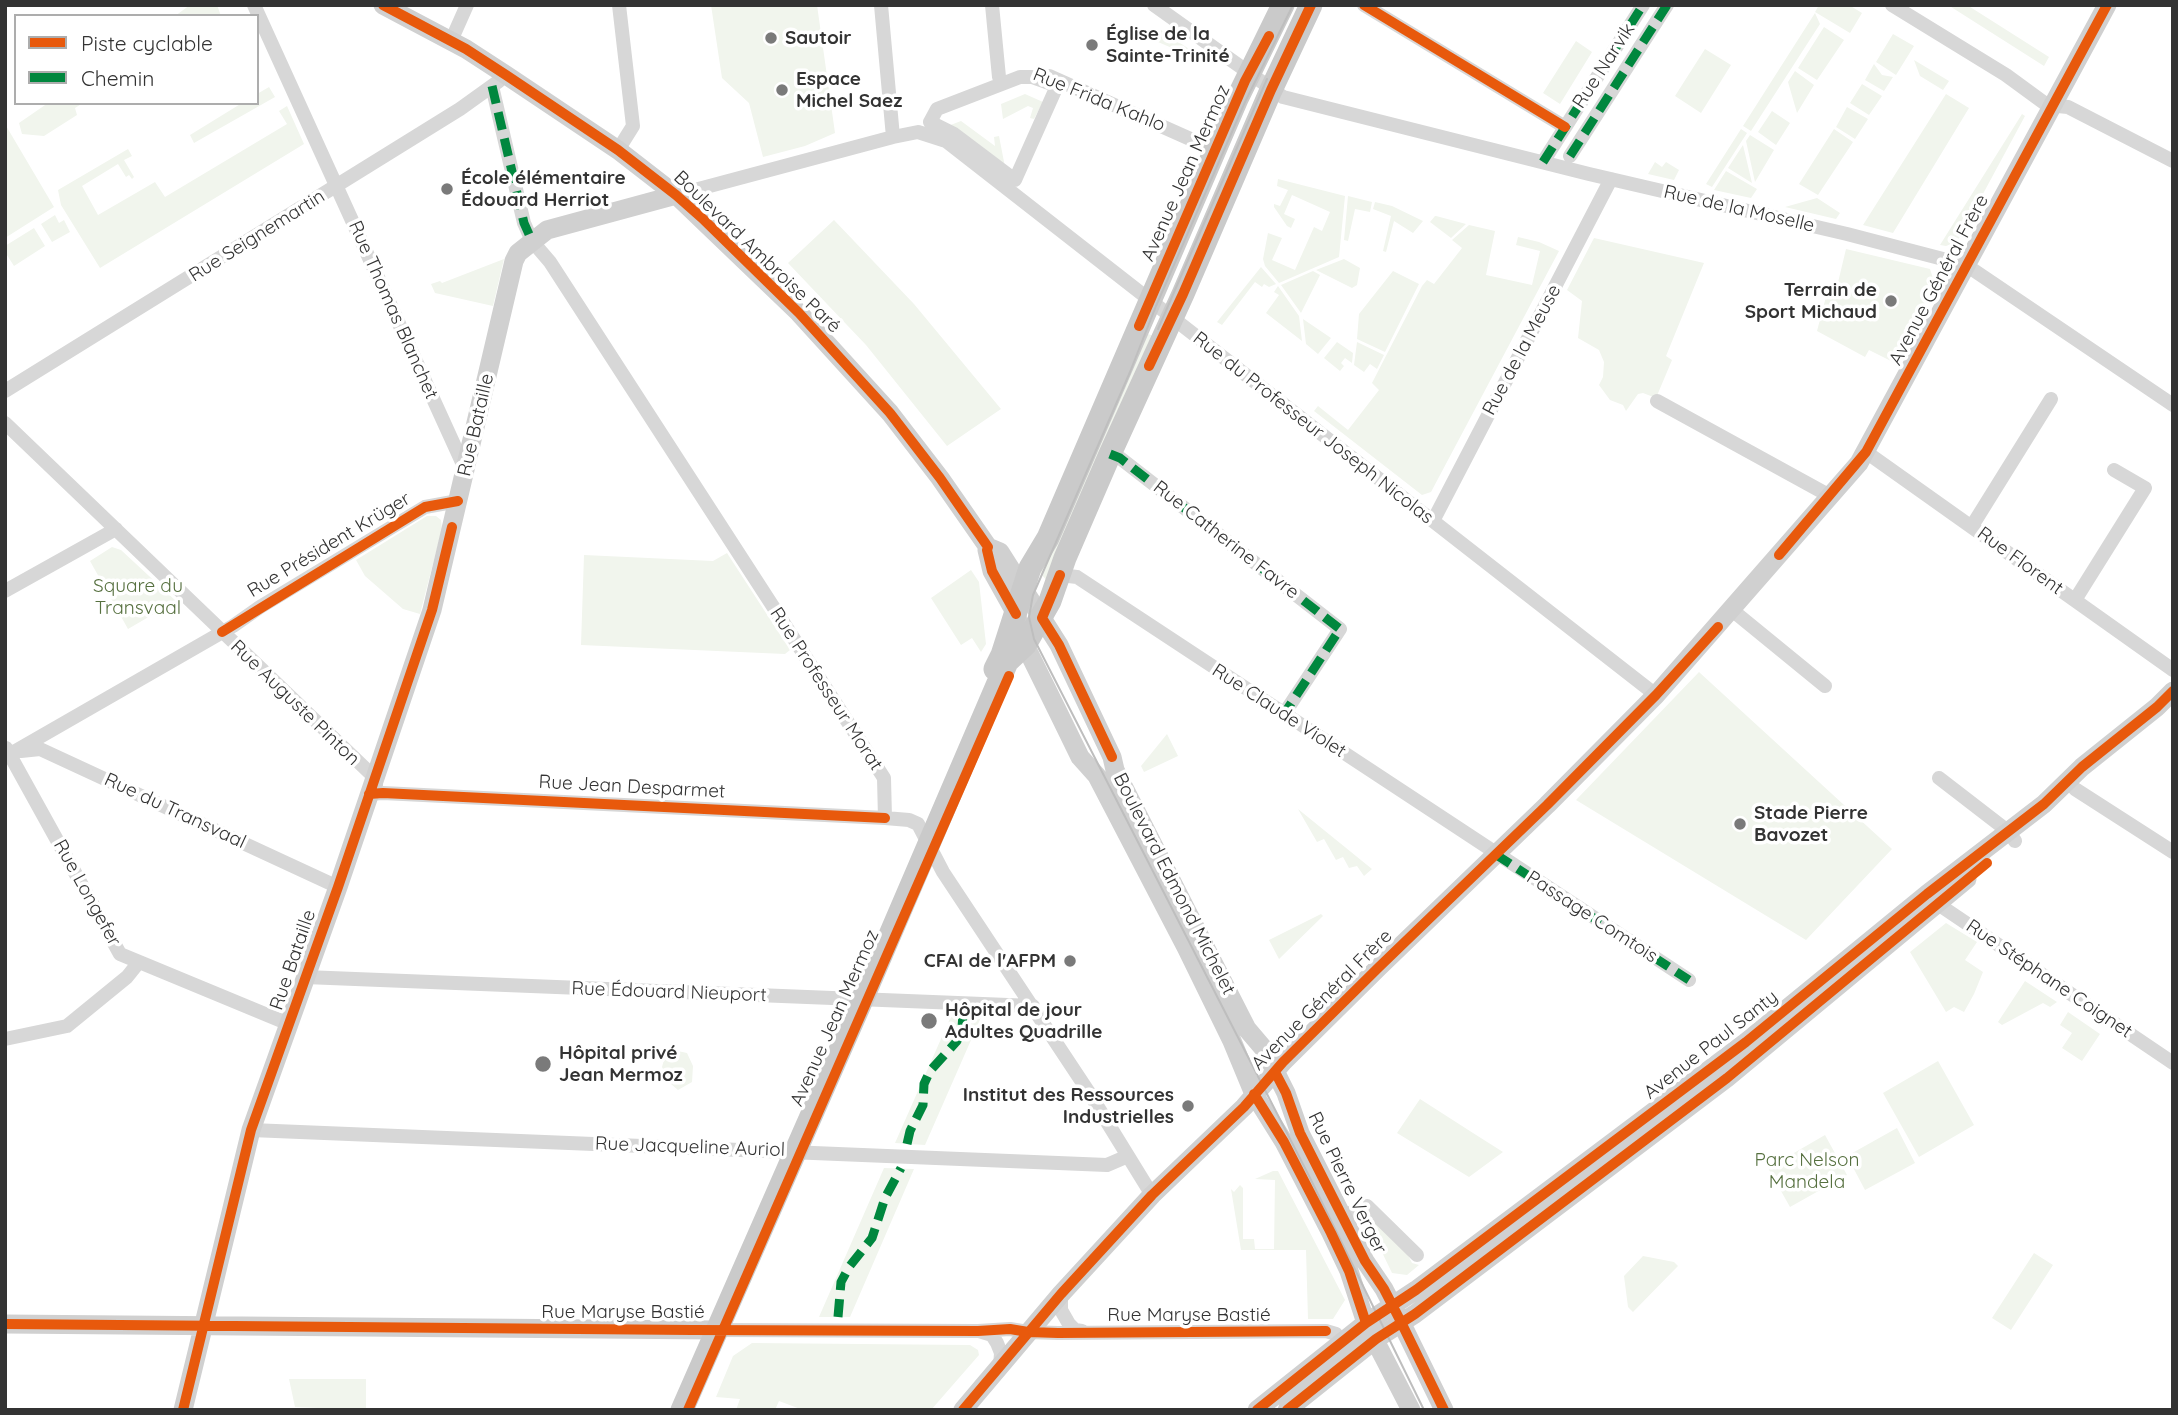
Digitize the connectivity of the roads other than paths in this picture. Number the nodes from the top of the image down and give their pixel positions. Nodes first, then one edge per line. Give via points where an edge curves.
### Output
1 (383, 5) edge
2 (467, 5) edge
3 (619, 5) edge
4 (881, 5) edge
5 (992, 5) edge
6 (1154, 5) edge
7 (1283, 5) edge
8 (1311, 5) edge
9 (1364, 5) edge
10 (1643, 5) edge
11 (1667, 5) edge
12 (1892, 5) edge
13 (2107, 5) edge
14 (259, 15) edge
15 (451, 41) junction
16 (1242, 68) junction
17 (999, 77) junction
18 (499, 80) junction
19 (1271, 90) junction
20 (2053, 105) junction
21 (1565, 127) junction
22 (918, 132) junction
23 (893, 137) junction
24 (618, 150) junction
25 (1215, 150) junction
26 (1570, 156) dead end
27 (2173, 161) edge
28 (1543, 162) junction
29 (1611, 179) junction
30 (1014, 180) joint
31 (337, 186) junction
32 (676, 195) junction
33 (532, 242) junction
34 (1966, 265) junction
35 (1149, 301) junction
36 (1171, 318) junction
37 (5, 391) edge
38 (2051, 399) dead end
39 (1657, 401) dead end
40 (2173, 405) edge
41 (5, 423) edge
42 (445, 424) junction
43 (476, 431) junction
44 (1866, 452) junction
45 (1110, 454) junction
46 (2114, 470) dead end
47 (466, 471) junction
48 (1830, 496) junction
49 (458, 501) junction
50 (1433, 521) junction
51 (1972, 526) junction
52 (116, 529) junction
53 (988, 547) junction
54 (1059, 575) junction
55 (1023, 588) junction
56 (5, 591) edge
57 (2075, 600) junction
58 (1732, 610) junction
59 (1016, 614) junction
60 (1042, 618) junction
61 (222, 632) junction
62 (1025, 645) junction
63 (2173, 670) edge
64 (1825, 686) dead end
65 (2173, 691) edge
66 (1656, 695) junction
67 (2173, 709) edge
68 (1284, 714) junction
69 (7, 753) edge
70 (1939, 778) dead end
71 (2072, 785) junction
72 (374, 788) junction
73 (885, 818) junction
74 (2012, 836) junction
75 (926, 838) junction
76 (2173, 852) edge
77 (1495, 854) junction
78 (338, 887) junction
79 (1931, 899) junction
80 (139, 961) junction
81 (305, 977) junction
82 (1689, 980) dead end
83 (857, 999) junction
84 (1033, 1006) junction
85 (289, 1024) junction
86 (5, 1039) edge
87 (2173, 1063) edge
88 (1275, 1072) junction
89 (1254, 1094) junction
90 (251, 1130) junction
91 (791, 1151) junction
92 (1128, 1156) junction
93 (1152, 1195) junction
94 (1343, 1216) junction
95 (1418, 1255) dead end
96 (1060, 1294) junction
97 (1397, 1314) junction
98 (5, 1324) edge
99 (202, 1326) junction
100 (712, 1330) junction
101 (978, 1331) junction
102 (1371, 1331) junction
103 (1028, 1332) junction
104 (1101, 1333) junction
105 (1348, 1350) junction
106 (1000, 1368) junction
107 (183, 1410) edge
108 (673, 1410) edge
109 (682, 1410) edge
110 (963, 1410) edge
111 (1257, 1410) edge
112 (1287, 1410) edge
113 (1410, 1410) edge
114 (1444, 1410) edge

1 - 15 street, Boulevard Ambroise Paré
2 - 15 street
3 - 24 street via 633,126
4 - 23 street
5 - 17 street
6 - 16 street, Rue de la Moselle
7 - 16 main road, Avenue Jean Mermoz via 1269,36
8 - 19 main road, Avenue Jean Mermoz
9 - 21 street
10 - 21 street, Rue Narvik
11 - 26 street
12 - 20 street
13 - 20 street, Avenue Général Frère
14 - 31 street, Rue Thomas Blanchet
15 - 18 street, Boulevard Ambroise Paré
16 - 19 street, Rue de la Moselle
16 - 25 main road, Avenue Jean Mermoz
17 - 22 street, Rue Frida Kahlo via 934,103
17 - 25 street, Rue Frida Kahlo via 1024,71 1042,73
18 - 24 street, Boulevard Ambroise Paré
18 - 31 street, Rue Seignemartin
18 - 33 street via 524,224
19 - 28 street, Rue de la Moselle via 1303,103
19 - 36 main road, Avenue Jean Mermoz
20 - 27 street via 2068,107
20 - 34 street, Avenue Général Frère
21 - 28 street, Rue Narvik
22 - 23 street
22 - 35 street, Rue du Professeur Joseph Nicolas via 946,141
23 - 32 street
24 - 32 street, Boulevard Ambroise Paré
25 - 35 main road, Avenue Jean Mermoz
28 - 29 street, Rue de la Moselle
29 - 34 street, Rue de la Moselle
29 - 50 street, Rue de la Meuse
30 - 30 street via 1057,86 1020,77 936,109 930,122 954,134
31 - 37 street, Rue Seignemartin
31 - 42 street, Rue Thomas Blanchet
32 - 33 street via 547,230
32 - 53 street, Boulevard Ambroise Paré via 846,364 898,424
33 - 43 street, Rue Bataille via 514,261
33 - 73 street, Rue Professeur Morat via 550,261 884,778
34 - 40 street, Rue de la Moselle
34 - 44 street, Avenue Général Frère
35 - 36 street, Rue du Professeur Joseph Nicolas
35 - 55 main road, Avenue Jean Mermoz
36 - 45 main road, Avenue Jean Mermoz
36 - 50 street, Rue du Professeur Joseph Nicolas
38 - 51 street
39 - 48 street
41 - 52 street, Rue Auguste Pinton
42 - 43 street, Rue Thomas Blanchet via 456,432
42 - 47 street, Rue Thomas Blanchet
43 - 47 street, Rue Bataille
44 - 48 street, Avenue Général Frère
44 - 51 street, Rue Florent
45 - 54 main road, Avenue Jean Mermoz
45 - 68 street, Rue Catherine Favre via 1340,629
46 - 57 street via 2145,488
47 - 49 street, Rue Bataille
48 - 58 street, Avenue Général Frère
49 - 61 street, Rue Président Krüger via 425,507
49 - 72 street, Rue Bataille via 432,610
50 - 66 street, Rue du Professeur Joseph Nicolas
51 - 57 street, Rue Florent
52 - 56 street
52 - 61 street, Rue Auguste Pinton
53 - 55 street, Boulevard Ambroise Paré via 1000,552
53 - 59 street, Boulevard Ambroise Paré via 992,571
54 - 60 main road, Avenue Jean Mermoz
54 - 68 street, Rue Claude Violet via 1077,578
55 - 59 main road, Avenue Jean Mermoz
55 - 60 street, Boulevard Edmond Michelet
57 - 63 street, Rue Florent
58 - 64 street
58 - 66 street, Avenue Général Frère
59 - 62 street, Boulevard Edmond Michelet
59 - 75 main road, Avenue Jean Mermoz
60 - 62 main road, Avenue Jean Mermoz
60 - 88 street, Boulevard Edmond Michelet via 1241,1017
61 - 69 street, Rue Président Krüger
61 - 72 street, Rue Auguste Pinton
62 - 75 main road, Avenue Jean Mermoz via 1007,662
62 - 89 street, Boulevard Edmond Michelet via 1080,757 1097,776 1186,947
65 - 71 street, Avenue Paul Santy via 2082,767
66 - 77 street, Avenue Général Frère
67 - 71 street, Avenue Paul Santy
68 - 77 street, Rue Claude Violet
69 - 78 street, Rue du Transvaal via 40,749
69 - 80 street, Rue Longefer via 120,954
70 - 74 street
71 - 74 street, Avenue Paul Santy
71 - 76 street
72 - 73 street, Rue Jean Desparmet
72 - 78 street, Rue Bataille
73 - 75 street via 918,824
74 - 79 street, Avenue Paul Santy
75 - 83 main road, Avenue Jean Mermoz
75 - 84 street via 943,872
77 - 82 street, Passage Comtois
77 - 88 street, Avenue Général Frère
78 - 81 street, Rue Bataille
79 - 87 street, Rue Stéphane Coignet
79 - 97 street, Avenue Paul Santy via 1727,1077
80 - 85 street, Rue Longefer
80 - 86 street via 127,977 67,1026
81 - 83 street, Rue Édouard Nieuport
81 - 85 street, Rue Bataille
83 - 84 street, Rue Édouard Nieuport
83 - 91 main road, Avenue Jean Mermoz
84 - 92 street
85 - 90 street, Rue Bataille
88 - 89 street, Avenue Général Frère
88 - 94 street, Rue Pierre Verger
89 - 93 street, Avenue Général Frère
89 - 102 street, Rue Pierre Verger via 1331,1233
90 - 91 street, Rue Jacqueline Auriol
90 - 99 street, Rue Bataille
91 - 92 street, Rue Jacqueline Auriol via 1107,1165
91 - 100 main road, Avenue Jean Mermoz
92 - 93 street
93 - 96 street, Avenue Général Frère
94 - 95 street, Rue Pierre Verger via 1367,1206
94 - 97 street, Rue Pierre Verger
96 - 103 street, Avenue Général Frère
96 - 104 street, Rue Maryse Bastié via 1061,1310 1075,1330
97 - 102 street, Avenue Paul Santy
97 - 114 street, Rue Pierre Verger
98 - 99 street, Rue Maryse Bastié
99 - 100 street, Rue Maryse Bastié
99 - 107 street, Rue Bataille
100 - 101 street, Rue Maryse Bastié
100 - 108 main road, Avenue Jean Mermoz
100 - 109 main road, Avenue Jean Mermoz
101 - 103 street, Rue Maryse Bastié
101 - 106 street via 992,1335 997,1343
102 - 105 street, Avenue Paul Santy
102 - 113 street, Rue Pierre Verger
103 - 104 street, Rue Maryse Bastié
103 - 106 street, Avenue Général Frère
104 - 105 street, Rue Maryse Bastié via 1326,1331 1336,1334
105 - 111 street, Avenue Paul Santy
105 - 112 street, Avenue Paul Santy
106 - 110 street, Avenue Général Frère

